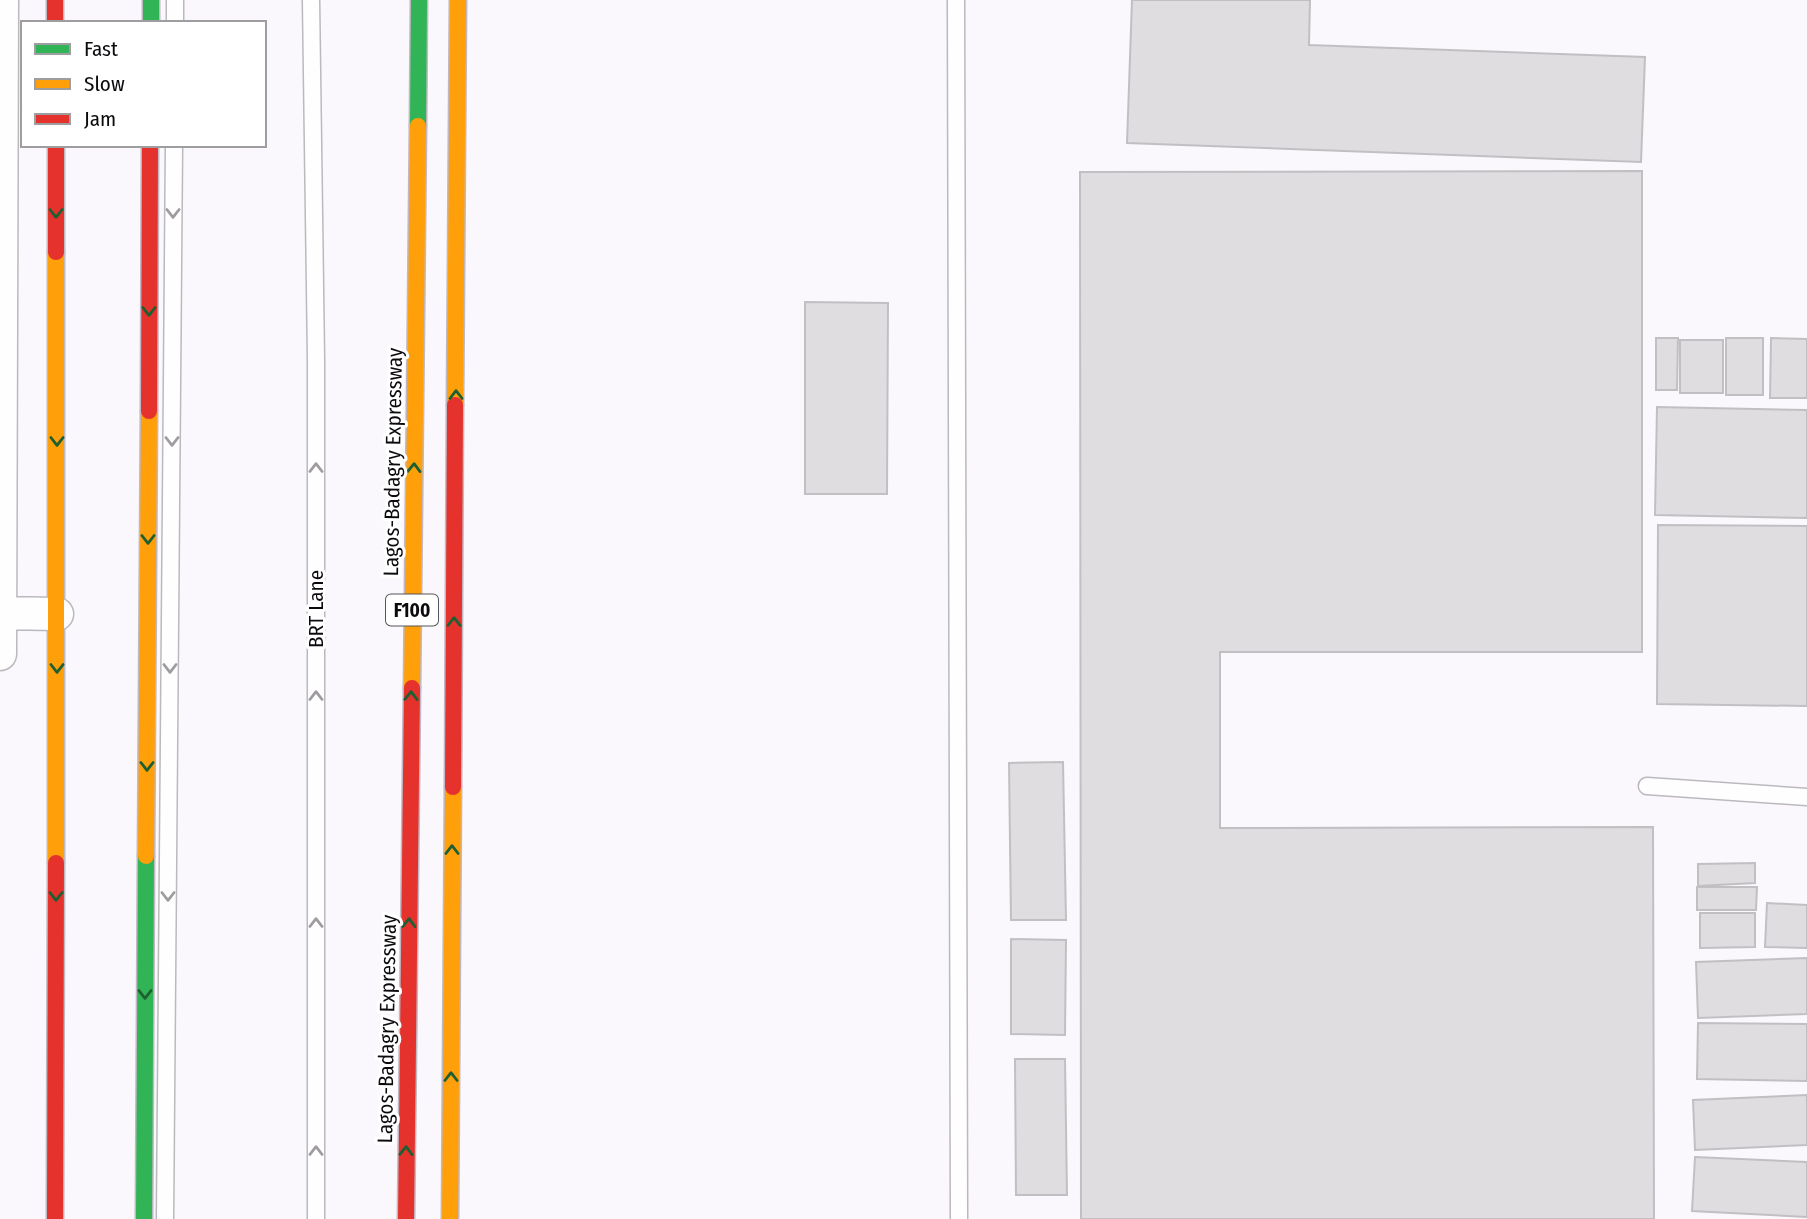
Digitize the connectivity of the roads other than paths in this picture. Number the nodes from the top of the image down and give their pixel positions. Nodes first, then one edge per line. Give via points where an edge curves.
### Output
1 (2, 0) edge
2 (55, 0) edge
3 (151, 0) edge
4 (175, 0) edge
5 (311, 0) edge
6 (419, 0) edge
7 (458, 0) edge
8 (956, 0) edge
9 (55, 21) edge
10 (151, 21) edge
11 (175, 21) edge
12 (56, 147) edge
13 (150, 147) edge
14 (174, 147) edge
15 (1, 613) edge
16 (57, 614) junction
17 (0, 654) edge
18 (1647, 786) dead end
19 (1807, 797) edge
20 (55, 1219) edge
21 (144, 1219) edge
22 (165, 1219) edge
23 (316, 1219) edge
24 (406, 1219) edge
25 (450, 1219) edge
26 (960, 1219) edge

1 - 15 street
2 - 9 main road
3 - 10 main road
4 - 11 lane
23 -> 5 lane, BRT Lane via 316,359
24 -> 6 main road, Lagos-Badagry Expressway / F100
25 -> 7 main road
8 - 26 lane
12 -> 16 main road
13 -> 21 main road
14 -> 22 lane
15 - 16 street
15 - 17 street
16 -> 20 main road
18 - 19 lane

